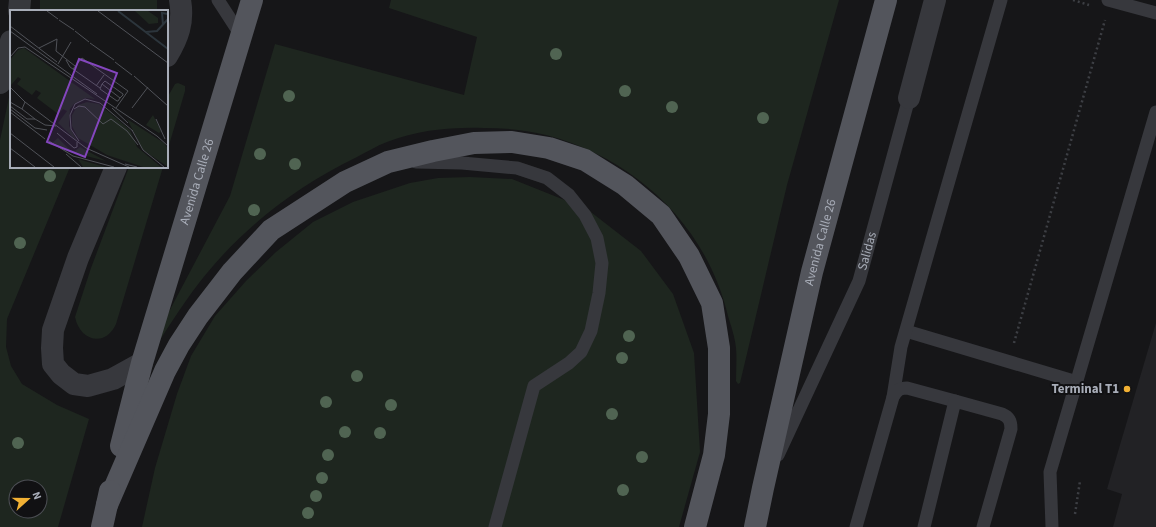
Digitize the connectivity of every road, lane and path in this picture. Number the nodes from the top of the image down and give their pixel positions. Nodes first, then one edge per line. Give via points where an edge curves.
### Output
1 (20, 0) edge
2 (180, 0) edge
3 (218, 0) edge
4 (252, 0) edge
5 (886, 0) edge
6 (935, 0) edge
7 (1001, 0) edge
8 (1073, 0) edge
9 (1108, 0) edge
10 (1094, 6) dead end
11 (18, 10) edge
12 (1156, 13) edge
13 (1106, 17) dead end
14 (242, 37) junction
15 (10, 45) edge
16 (168, 54) edge
17 (0, 82) edge
18 (909, 98) joint
19 (1156, 112) edge
20 (388, 162) junction
21 (116, 168) edge
22 (906, 331) junction
23 (1009, 362) junction
24 (142, 363) junction
25 (1077, 382) junction
26 (893, 397) junction
27 (955, 401) junction
28 (1080, 481) dead end
29 (763, 488) junction
30 (107, 505) junction
31 (1075, 514) dead end
32 (102, 527) edge
33 (495, 527) edge
34 (695, 527) edge
35 (748, 527) edge
36 (755, 527) edge
37 (856, 527) edge
38 (924, 527) edge
39 (983, 527) edge
40 (1052, 527) edge

1 - 11 street
2 - 16 street via 182,13 176,41
3 - 14 lane
4 - 14 main road, Avenida Calle 26
5 - 29 main road, Avenida Calle 26 via 812,272
6 - 18 street, Salidas
7 - 22 lane
8 - 10 path
9 - 12 lane
13 - 23 path
14 - 24 main road, Avenida Calle 26
15 - 17 street
18 - 29 lane, Salidas via 860,281
19 - 25 lane
20 - 30 main road via 345,182 271,230 232,272 179,345
20 - 33 lane via 462,162 517,168 548,178 569,195 585,215 597,238 602,263 591,331 581,352 534,386
20 - 34 main road via 474,143 512,142 549,148 585,160 624,185 661,215 690,256 712,303 720,348 719,414 714,455
21 - 24 street via 78,258 53,330 53,364 74,384 88,386 113,378
22 - 23 lane
22 - 26 lane
23 - 25 lane
24 - 30 main road, Avenida Calle 26
25 - 40 lane via 1050,472
26 - 27 lane via 896,391 908,388
26 - 37 lane
27 - 38 lane
27 - 39 lane via 1002,414 1011,422
28 - 31 path
29 - 35 main road, Avenida Calle 26
29 - 36 main road, Avenida Calle 26
30 - 32 main road, Avenida Calle 26

